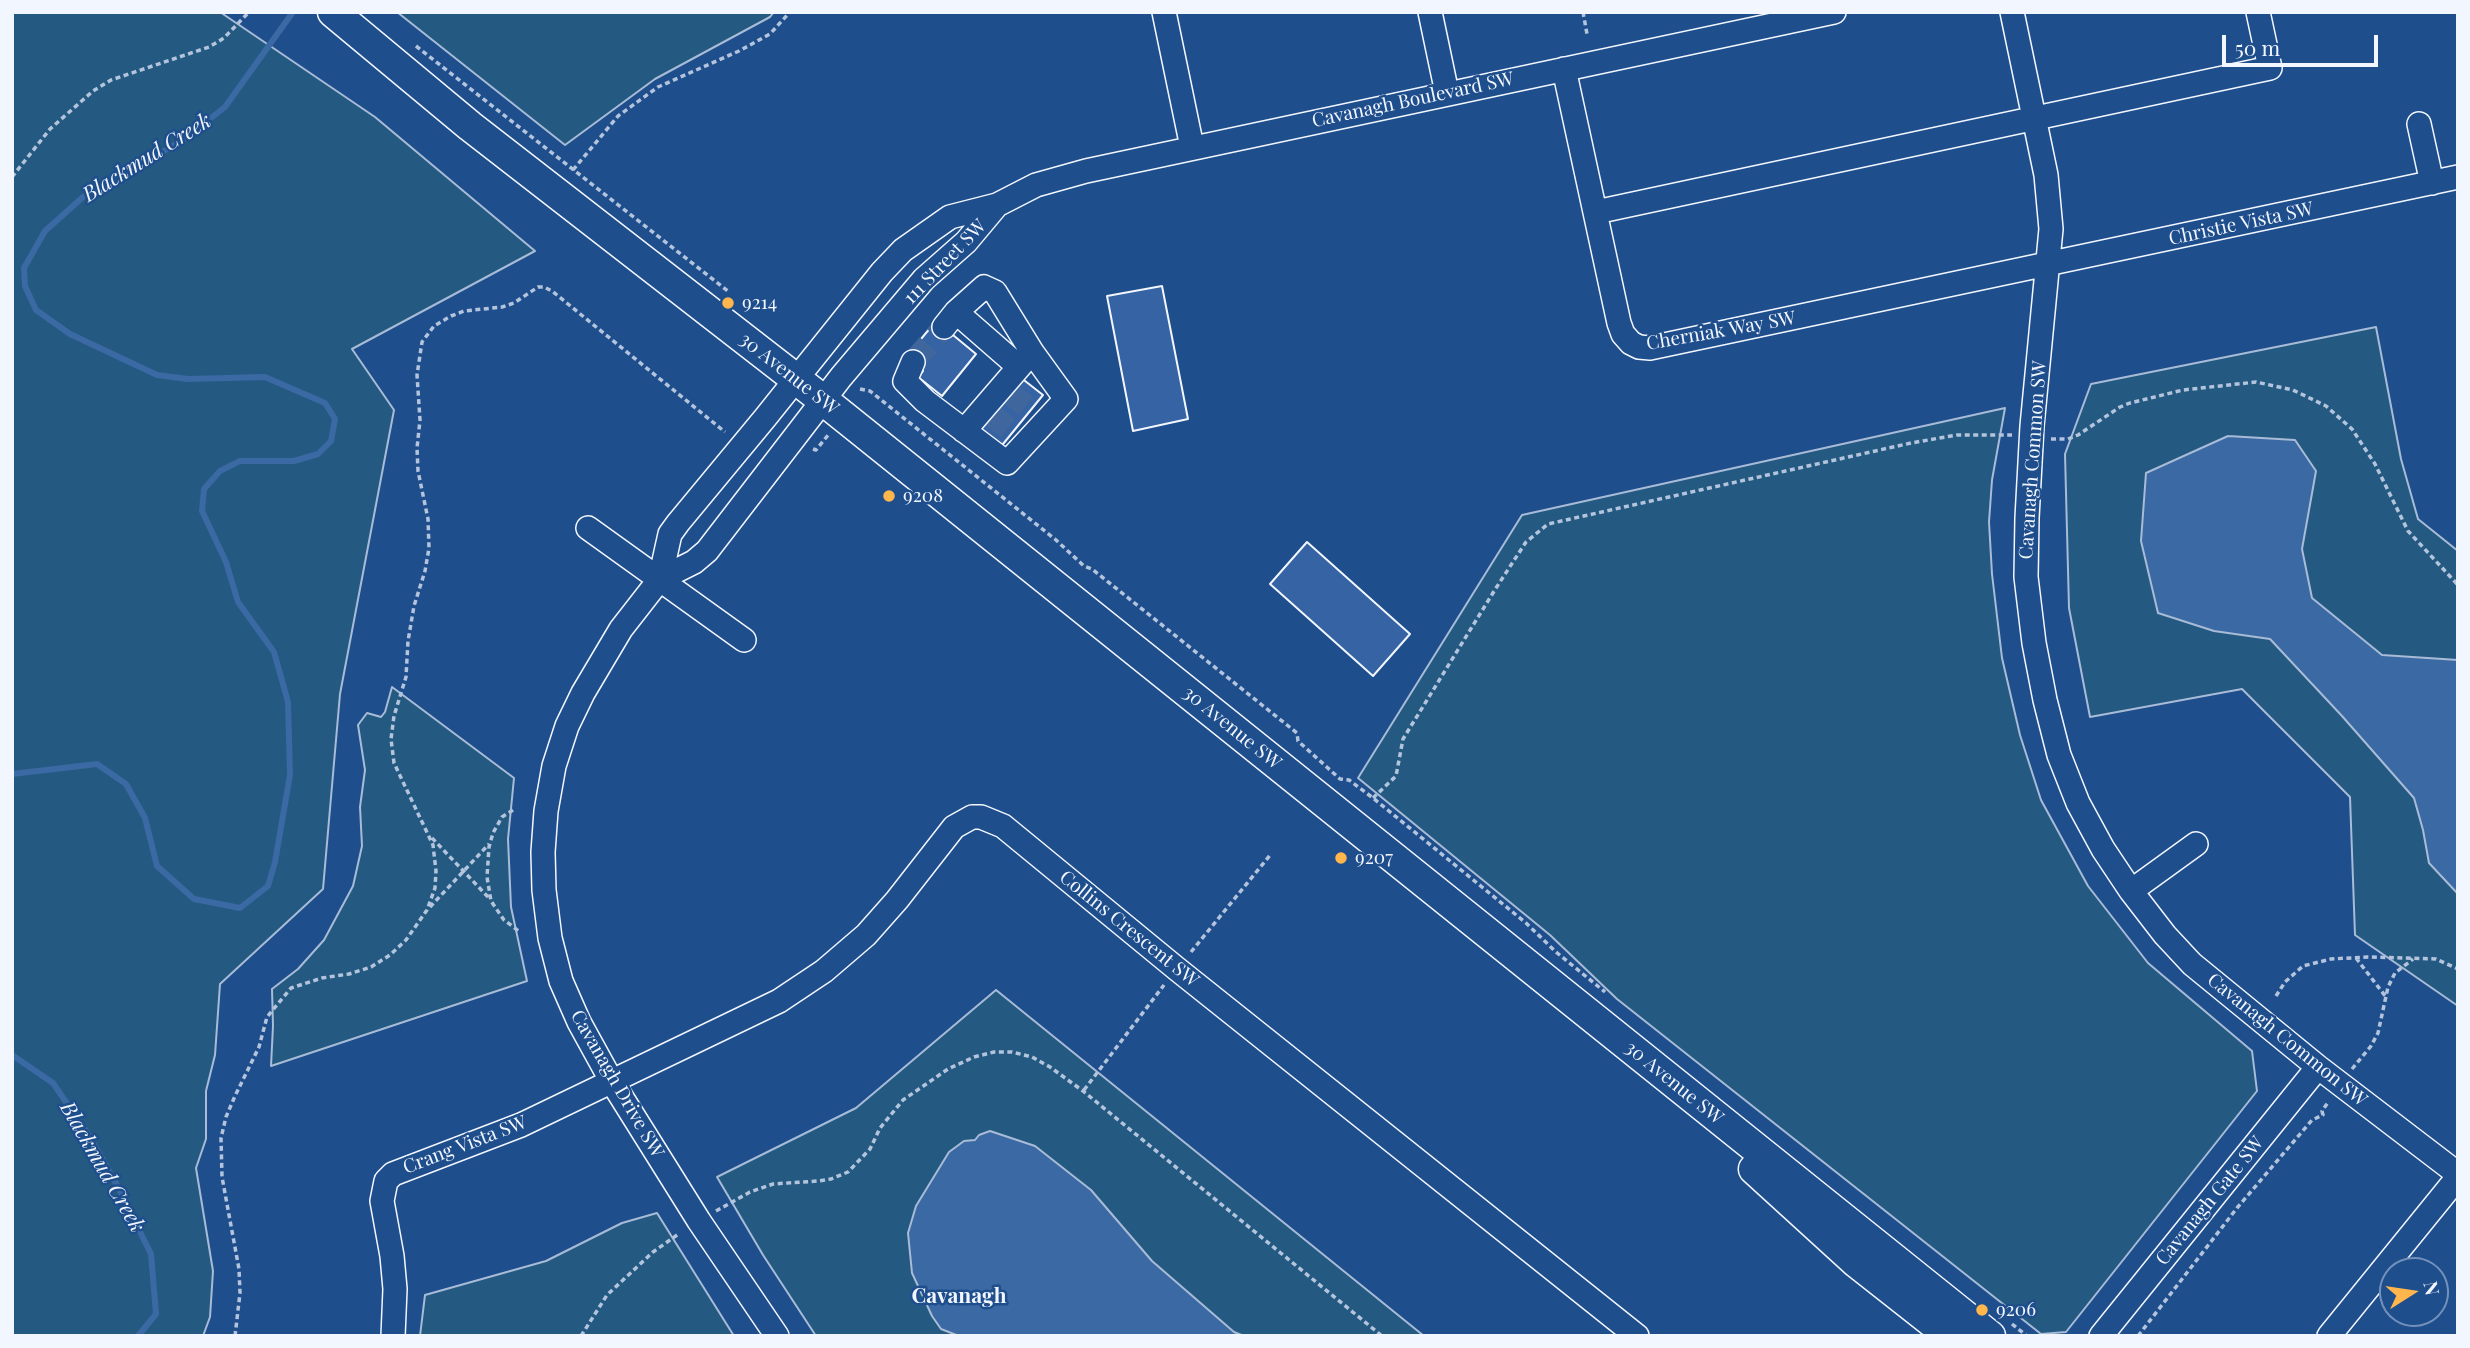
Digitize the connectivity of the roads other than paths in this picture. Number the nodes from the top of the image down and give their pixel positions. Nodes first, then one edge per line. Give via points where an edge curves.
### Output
1 (333, 12) edge
2 (1164, 12) edge
3 (1430, 12) edge
4 (1834, 12) edge
5 (2012, 12) edge
6 (2258, 12) edge
7 (1564, 69) junction
8 (1447, 93) junction
9 (2035, 118) junction
10 (2419, 124) dead end
11 (1192, 147) junction
12 (2458, 177) edge
13 (2432, 183) junction
14 (997, 205) junction
15 (1596, 212) junction
16 (2049, 265) junction
17 (1025, 359) junction
18 (913, 362) dead end
19 (790, 386) junction
20 (818, 407) junction
21 (964, 431) junction
22 (588, 528) dead end
23 (660, 579) junction
24 (744, 640) dead end
25 (2196, 844) dead end
26 (2131, 891) junction
27 (2318, 1067) junction
28 (612, 1082) junction
29 (2458, 1176) edge
30 (1998, 1327) edge
31 (393, 1336) edge
32 (777, 1336) edge
33 (1637, 1336) edge
34 (1950, 1336) edge
35 (2101, 1336) edge
36 (2329, 1336) edge

1 - 19 main road, 30 Avenue SW via 395,46 470,126
2 - 11 street
3 - 8 street
4 - 7 street, Cavanagh Boulevard SW
5 - 9 street, Cavanagh Common SW
6 - 9 street via 2270,68
7 - 8 street, Cavanagh Boulevard SW
7 - 15 street, Cherniak Way SW
8 - 11 street, Cavanagh Boulevard SW
9 - 15 street
9 - 16 street, Cavanagh Common SW via 2046,175
10 - 13 street
11 - 14 street, Cavanagh Boulevard SW via 1060,178
12 - 13 street, Christie Vista SW
13 - 16 street, Christie Vista SW
14 - 19 street, 111 Street SW via 950,217 903,250
14 - 20 street, 111 Street SW via 966,242 925,279
15 - 16 street, Cherniak Way SW via 1619,323 1623,334 1639,347
16 - 26 street, Cavanagh Common SW via 2027,518 2026,577 2034,643 2059,755 2078,803
17 - 17 street via 950,319 984,287 995,292
17 - 21 street via 986,412
17 - 21 street via 1075,396 1038,416 1007,463
18 - 21 street via 905,381
19 - 20 main road, 30 Avenue SW
19 - 23 street, Cavanagh Drive SW via 670,534
20 - 23 street, Cavanagh Drive SW via 707,551
20 - 30 main road, 30 Avenue SW
20 - 34 main road, 30 Avenue SW via 1752,1168 1856,1262
22 - 23 street
23 - 24 street
23 - 28 street, Cavanagh Drive SW via 621,629 583,693 554,766 545,810 544,890 550,939 561,981
25 - 26 street
26 - 27 street, Cavanagh Common SW via 2192,964
27 - 29 street, Cavanagh Common SW
27 - 35 street, Cavanagh Gate SW
28 - 31 street, Crang Vista SW via 521,1125 393,1174 386,1181 382,1201 395,1289
28 - 32 street, Cavanagh Drive SW
28 - 33 street, Collins Crescent SW via 756,1013 824,971 881,918 954,827 981,817 1003,826
29 - 36 street

